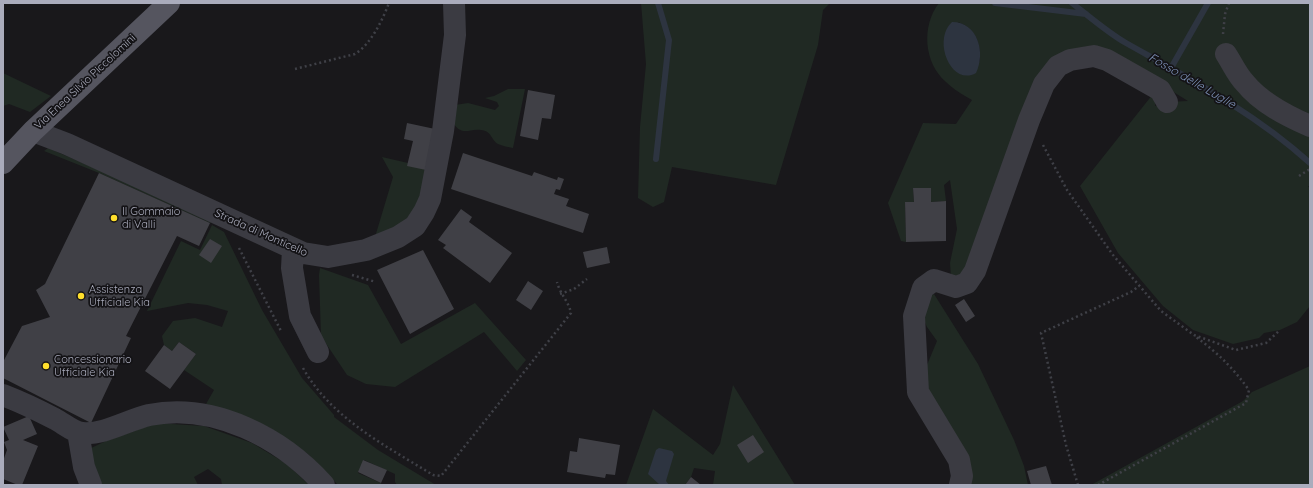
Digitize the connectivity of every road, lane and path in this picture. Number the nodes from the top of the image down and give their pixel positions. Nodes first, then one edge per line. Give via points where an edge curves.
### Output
1 (169, 3) edge
2 (389, 3) edge
3 (454, 3) edge
4 (1229, 3) edge
5 (1226, 54) joint
6 (295, 69) dead end
7 (1167, 102) dead end
8 (1029, 120) junction
9 (1310, 126) edge
10 (33, 131) junction
11 (3, 163) edge
12 (1310, 169) edge
13 (1300, 176) dead end
14 (224, 217) junction
15 (292, 249) junction
16 (366, 279) dead end
17 (587, 279) dead end
18 (376, 282) dead end
19 (557, 282) dead end
20 (1139, 286) junction
21 (560, 294) junction
22 (1280, 330) dead end
23 (282, 332) dead end
24 (1194, 335) junction
25 (318, 352) dead end
26 (300, 364) dead end
27 (3, 395) edge
28 (78, 432) junction
29 (91, 485) edge
30 (324, 485) edge
31 (960, 485) edge
32 (1078, 485) edge
33 (1098, 485) edge

1 - 10 main road, Via Enea Silvio Piccolomini
2 - 6 path via 362,50
3 - 15 street, Strada di Monticello via 455,35 443,131 430,199 415,226 398,238 366,250 328,257 303,254
4 - 5 path via 1223,36
5 - 9 street via 1244,83 1262,99
7 - 8 street via 1160,90 1107,60 1094,56 1070,60 1058,66 1044,84
8 - 20 path via 1067,190 1113,255
8 - 31 street via 975,271 967,283 956,287 934,280 923,288 914,316 918,392 959,460 962,476
10 - 11 main road, Via Enea Silvio Piccolomini
10 - 14 street, Strada di Monticello via 67,144
12 - 13 path
14 - 15 street, Strada di Monticello
14 - 23 path
15 - 25 street via 292,268 300,316
16 - 18 path
17 - 21 path via 574,289
19 - 21 path
20 - 24 path via 1161,311
20 - 32 path via 1041,333 1066,445
21 - 26 path via 569,305 571,313 441,476 433,475 381,443 335,409
22 - 24 path via 1266,343 1236,350
24 - 33 path via 1220,355 1249,390 1246,403
27 - 28 street
28 - 29 street via 84,467
28 - 30 street via 105,430 159,413 208,415 234,423 269,441 303,464

